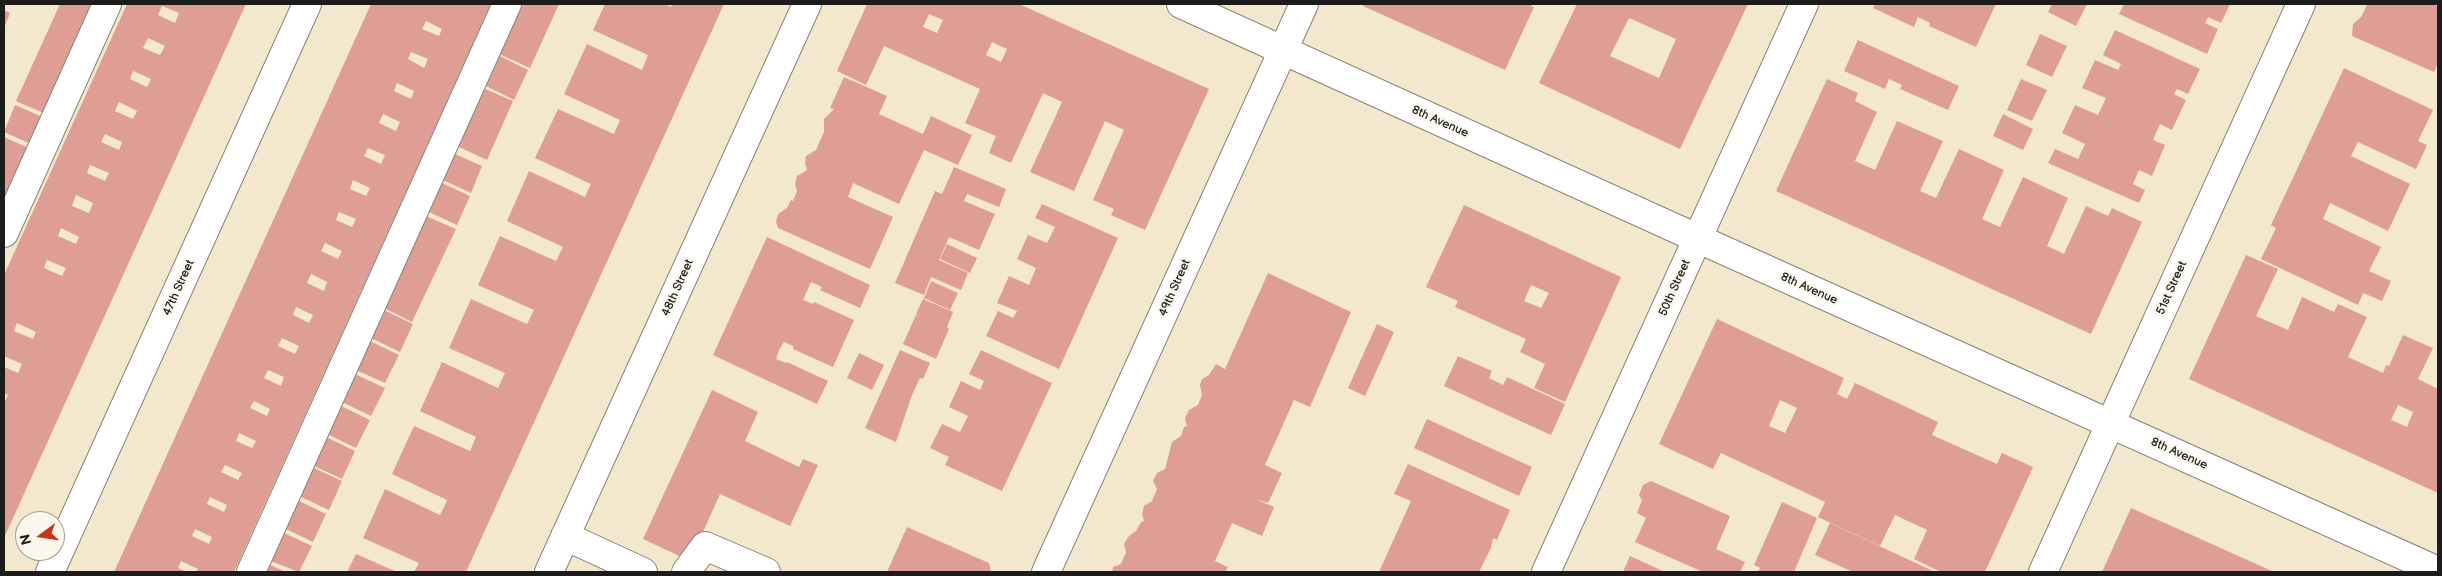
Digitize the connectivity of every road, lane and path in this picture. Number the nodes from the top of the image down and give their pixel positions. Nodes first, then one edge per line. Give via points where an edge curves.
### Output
1 (107, 4) edge
2 (307, 4) edge
3 (507, 4) edge
4 (807, 4) edge
5 (1181, 4) edge
6 (1304, 4) edge
7 (1804, 4) edge
8 (2301, 4) edge
9 (1283, 50) junction
10 (4, 233) edge
11 (1697, 239) junction
12 (2111, 423) junction
13 (565, 536) junction
14 (2438, 571) edge
15 (50, 572) edge
16 (251, 572) edge
17 (549, 572) edge
18 (643, 572) edge
19 (686, 572) edge
20 (766, 572) edge
21 (1046, 572) edge
22 (1546, 572) edge
23 (2043, 572) edge

1 - 10 street
2 - 15 street, 47th Street
3 - 16 street
4 - 13 street, 48th Street
5 - 9 street, 8th Avenue
6 - 9 street, 49th Street
7 - 11 street, 50th Street
8 - 12 street, 51st Street
9 - 11 street, 8th Avenue
9 - 21 street, 49th Street
11 - 12 street, 8th Avenue
11 - 22 street, 50th Street
12 - 14 street, 8th Avenue
12 - 23 street, 51st Street
13 - 17 street, 48th Street
13 - 18 street
19 - 20 street via 704,546

